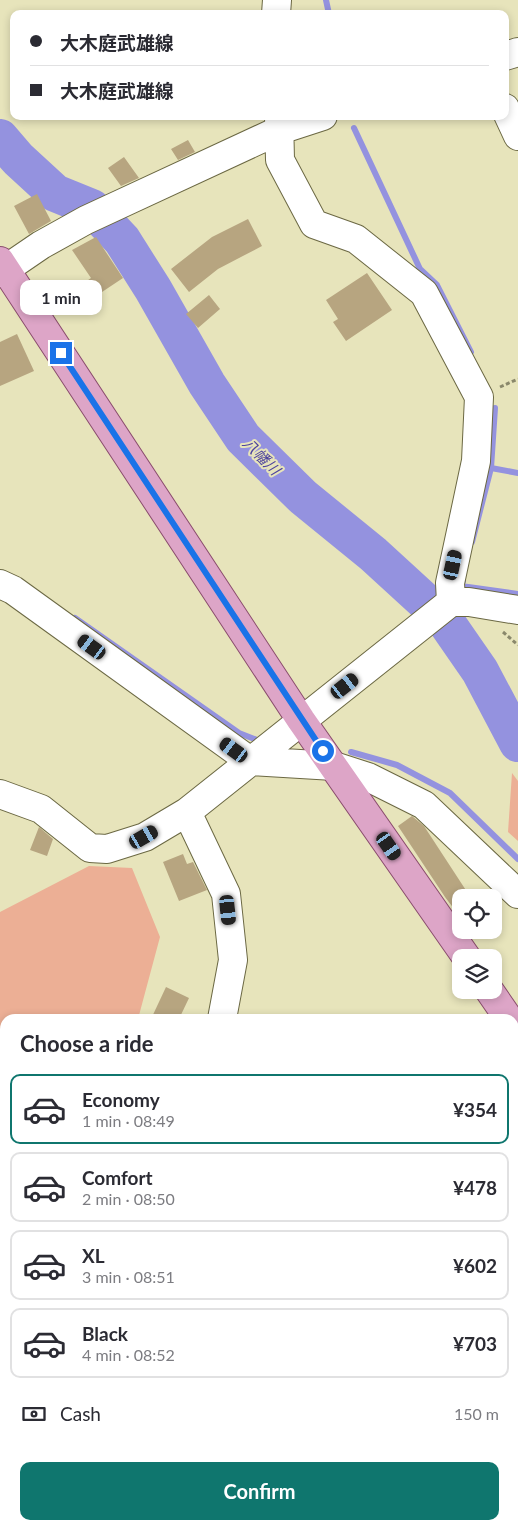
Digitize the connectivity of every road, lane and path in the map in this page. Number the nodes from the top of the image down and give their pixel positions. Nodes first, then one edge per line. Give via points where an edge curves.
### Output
1 (509, 117) edge
2 (298, 120) edge
3 (280, 123) edge
4 (518, 136) edge
5 (2, 268) edge
6 (0, 584) edge
7 (451, 602) junction
8 (518, 610) edge
9 (301, 720) junction
10 (250, 761) junction
11 (334, 766) junction
12 (0, 794) edge
13 (187, 812) junction
14 (518, 894) edge
15 (461, 949) edge
16 (495, 999) edge
17 (223, 1014) edge
18 (506, 1014) edge

1 - 4 street
2 - 3 street
3 - 5 street via 98,215
3 - 7 street via 280,160 314,224 356,239 424,293 479,397 476,461 450,583
5 - 9 main road
6 - 10 street via 14,590
7 - 8 street
7 - 9 street
9 - 10 street
9 - 11 main road
10 - 11 street
10 - 13 street
11 - 14 street via 368,777 424,805
11 - 15 main road
12 - 13 street via 41,809 90,848 107,849 144,837
13 - 17 street via 226,894 233,960
16 - 18 main road

